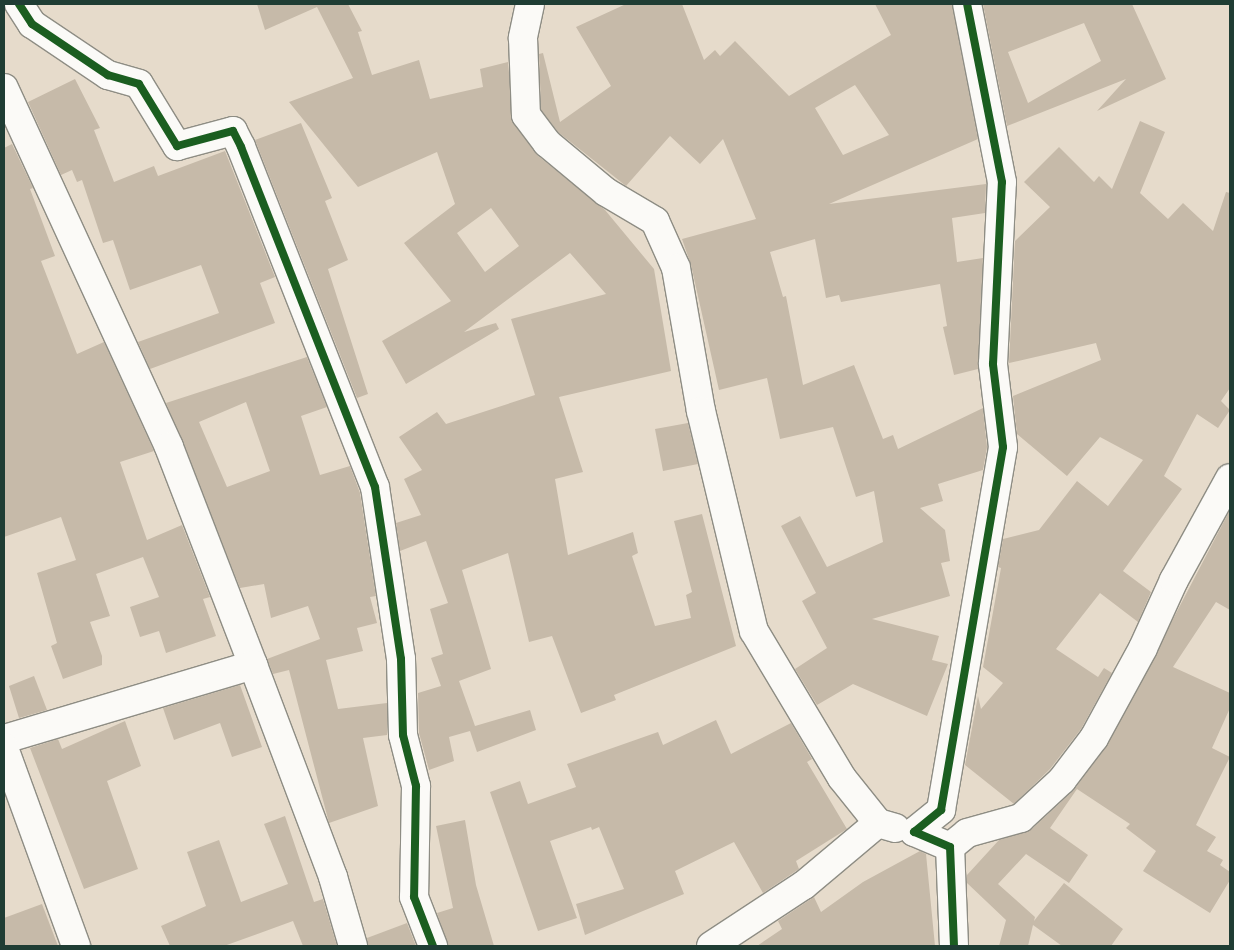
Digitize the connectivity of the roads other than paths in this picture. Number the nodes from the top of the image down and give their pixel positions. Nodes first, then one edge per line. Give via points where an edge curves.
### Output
1 (19, 4) edge
2 (530, 4) edge
3 (967, 4) edge
4 (4, 88) edge
5 (1230, 478) edge
6 (253, 665) junction
7 (4, 739) edge
8 (4, 748) edge
9 (878, 823) junction
10 (914, 832) junction
11 (950, 847) junction
12 (76, 946) edge
13 (354, 946) edge
14 (433, 946) edge
15 (710, 946) edge
16 (954, 946) edge

1 - 14 street via 32,24 108,75 139,84 177,146 234,131 375,487 401,659 403,735 416,786 414,897
2 - 9 street via 523,38 526,115 546,143 606,192 655,221 676,268 701,411 754,631 842,778
3 - 10 street via 1002,182 994,364 1003,447 941,810
4 - 6 street via 170,447
5 - 11 street via 1174,580 1143,648 1088,745 1062,780 1021,818 968,833
6 - 7 street
6 - 13 street via 333,876
8 - 12 street
9 - 10 street
9 - 15 street via 804,884
10 - 11 street
11 - 16 street

